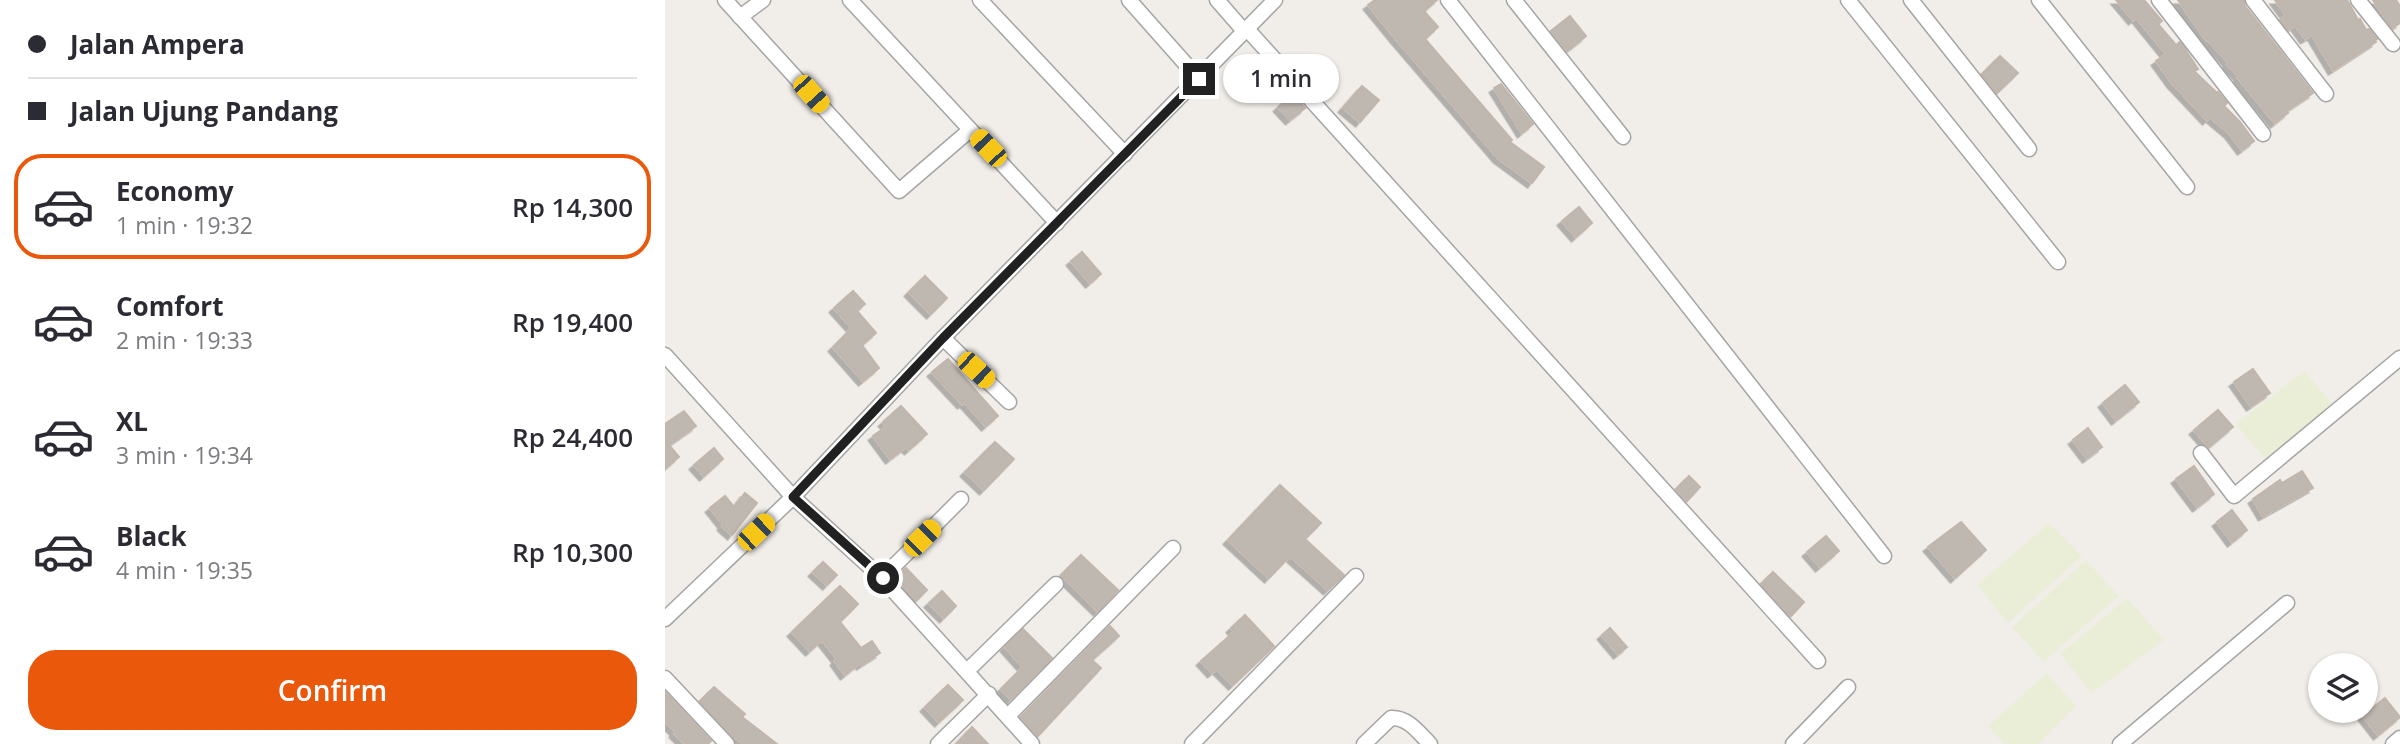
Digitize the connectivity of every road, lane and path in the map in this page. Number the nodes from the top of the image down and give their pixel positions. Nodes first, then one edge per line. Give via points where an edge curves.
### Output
1 (725, 0) edge
2 (763, 0) edge
3 (850, 0) edge
4 (980, 0) edge
5 (1129, 0) edge
6 (1217, 0) edge
7 (1275, 0) edge
8 (1448, 0) edge
9 (1514, 0) edge
10 (1848, 0) edge
11 (1912, 0) edge
12 (2039, 0) edge
13 (2159, 0) edge
14 (2253, 0) edge
15 (2358, 0) edge
16 (740, 17) junction
17 (1245, 30) junction
18 (2393, 44) dead end
19 (1199, 79) junction
20 (2326, 94) dead end
21 (970, 130) junction
22 (2263, 134) dead end
23 (1623, 137) dead end
24 (2029, 149) dead end
25 (1125, 154) junction
26 (2187, 187) dead end
27 (1056, 223) junction
28 (2058, 262) dead end
29 (943, 338) junction
30 (665, 355) edge
31 (2400, 358) edge
32 (1009, 402) dead end
33 (2201, 453) dead end
34 (793, 497) junction
35 (961, 499) dead end
36 (1173, 548) dead end
37 (1884, 556) dead end
38 (1356, 576) dead end
39 (883, 578) junction
40 (1056, 584) dead end
41 (2287, 603) dead end
42 (665, 619) edge
43 (1818, 661) dead end
44 (968, 670) junction
45 (665, 678) edge
46 (1848, 687) dead end
47 (989, 694) junction
48 (1008, 716) junction
49 (2400, 738) edge
50 (727, 744) edge
51 (938, 744) edge
52 (1032, 744) edge
53 (1192, 744) edge
54 (1364, 744) edge
55 (1430, 744) edge
56 (1793, 744) edge
57 (2120, 744) edge
58 (2393, 744) edge

1 - 16 street
2 - 16 street
3 - 21 street
4 - 25 street
5 - 19 street
6 - 17 street
7 - 17 street
8 - 37 street
9 - 23 street
10 - 28 street
11 - 24 street
12 - 26 street
13 - 22 street
14 - 20 street
15 - 18 street
16 - 21 street via 898,191
17 - 19 street
17 - 43 street
19 - 25 street
21 - 27 street
25 - 27 street
27 - 29 street
29 - 32 street
29 - 34 street
30 - 34 street
31 - 33 street via 2234,496
34 - 39 street
34 - 42 street
35 - 39 street
36 - 48 street
38 - 53 street
39 - 44 street
40 - 44 street
41 - 57 street
44 - 47 street
45 - 50 street
46 - 56 street
47 - 48 street
47 - 51 street
48 - 52 street
49 - 58 street
54 - 55 street via 1391,718 1399,717

